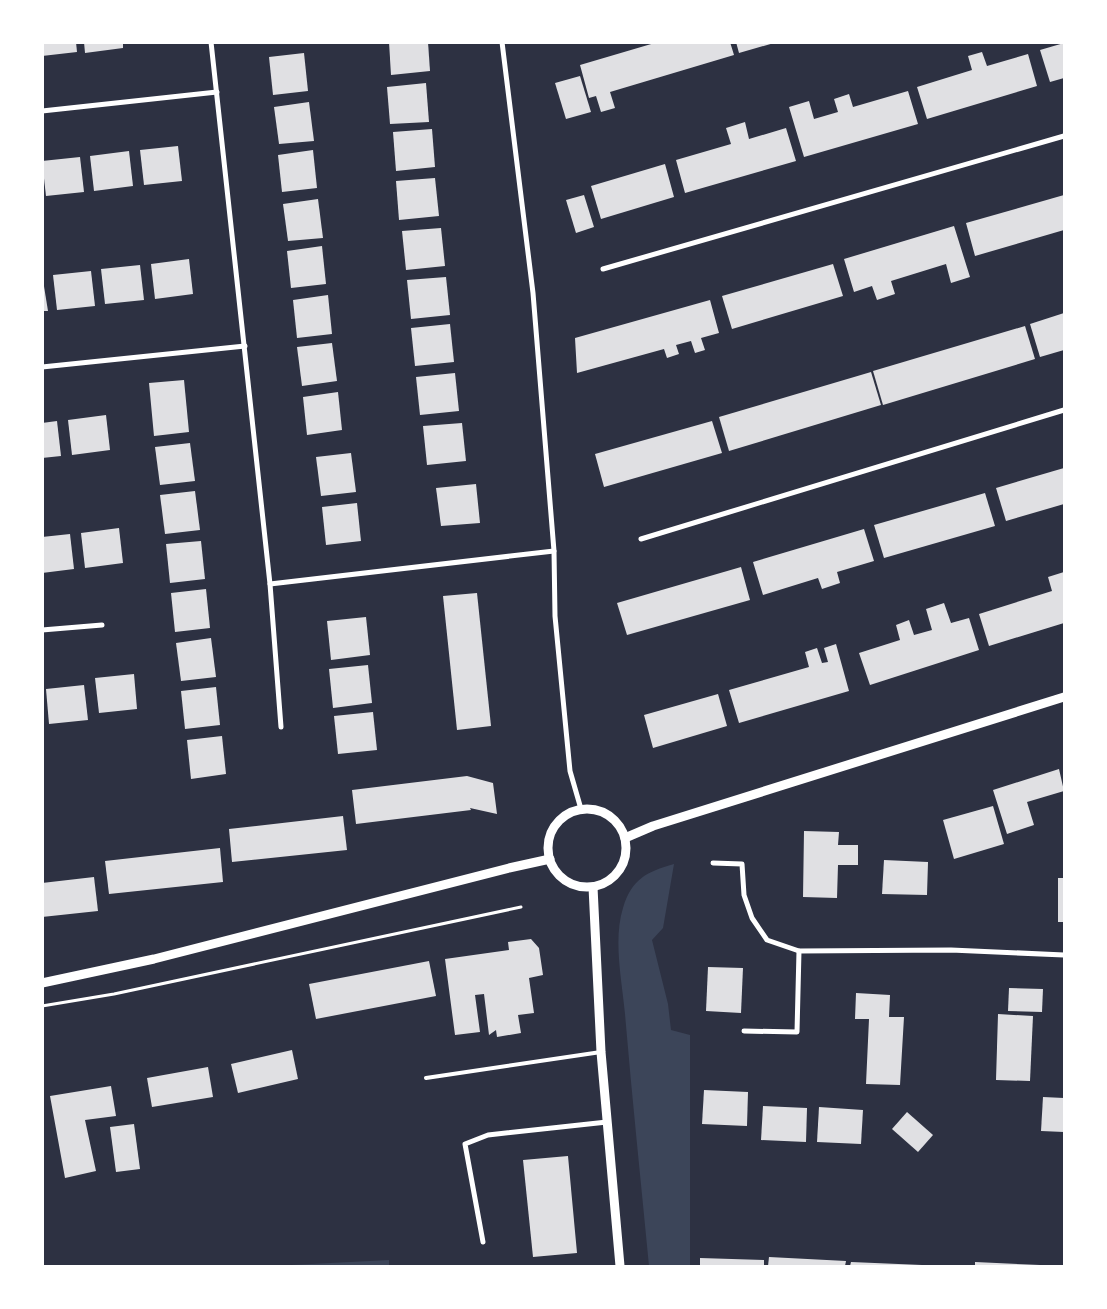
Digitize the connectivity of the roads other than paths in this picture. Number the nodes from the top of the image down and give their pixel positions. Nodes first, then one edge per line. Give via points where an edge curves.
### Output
1 (211, 42) edge
2 (502, 42) edge
3 (216, 92) junction
4 (42, 111) edge
5 (1064, 136) edge
6 (603, 269) dead end
7 (245, 346) junction
8 (42, 367) edge
9 (1064, 410) edge
10 (641, 539) dead end
11 (554, 551) junction
12 (270, 584) junction
13 (102, 625) dead end
14 (42, 630) edge
15 (1064, 697) edge
16 (281, 727) dead end
17 (581, 809) junction
18 (626, 838) junction
19 (550, 859) junction
20 (713, 863) dead end
21 (593, 887) junction
22 (799, 951) junction
23 (1064, 955) edge
24 (42, 983) edge
25 (744, 1030) dead end
26 (601, 1052) junction
27 (426, 1078) dead end
28 (607, 1122) junction
29 (483, 1242) dead end
30 (620, 1266) edge

1 - 3 street
2 - 11 street via 533,293
3 - 4 street
3 - 7 street
5 - 6 street
7 - 8 street
7 - 12 street
9 - 10 street
11 - 12 street
11 - 17 street via 554,616 570,771
12 - 16 street
13 - 14 street
15 - 18 street via 653,826
17 - 18 street via 605,814 615,821
17 - 19 street via 560,820 553,829 549,841
18 - 21 street via 622,867 615,876
19 - 21 street via 558,875 568,883
19 - 24 street via 154,959
20 - 22 street via 742,864 744,895 752,918 767,940
21 - 26 street
22 - 23 street via 951,950
22 - 25 street via 797,1032
26 - 27 lane
26 - 28 street
28 - 29 street via 488,1135 465,1144
28 - 30 street

